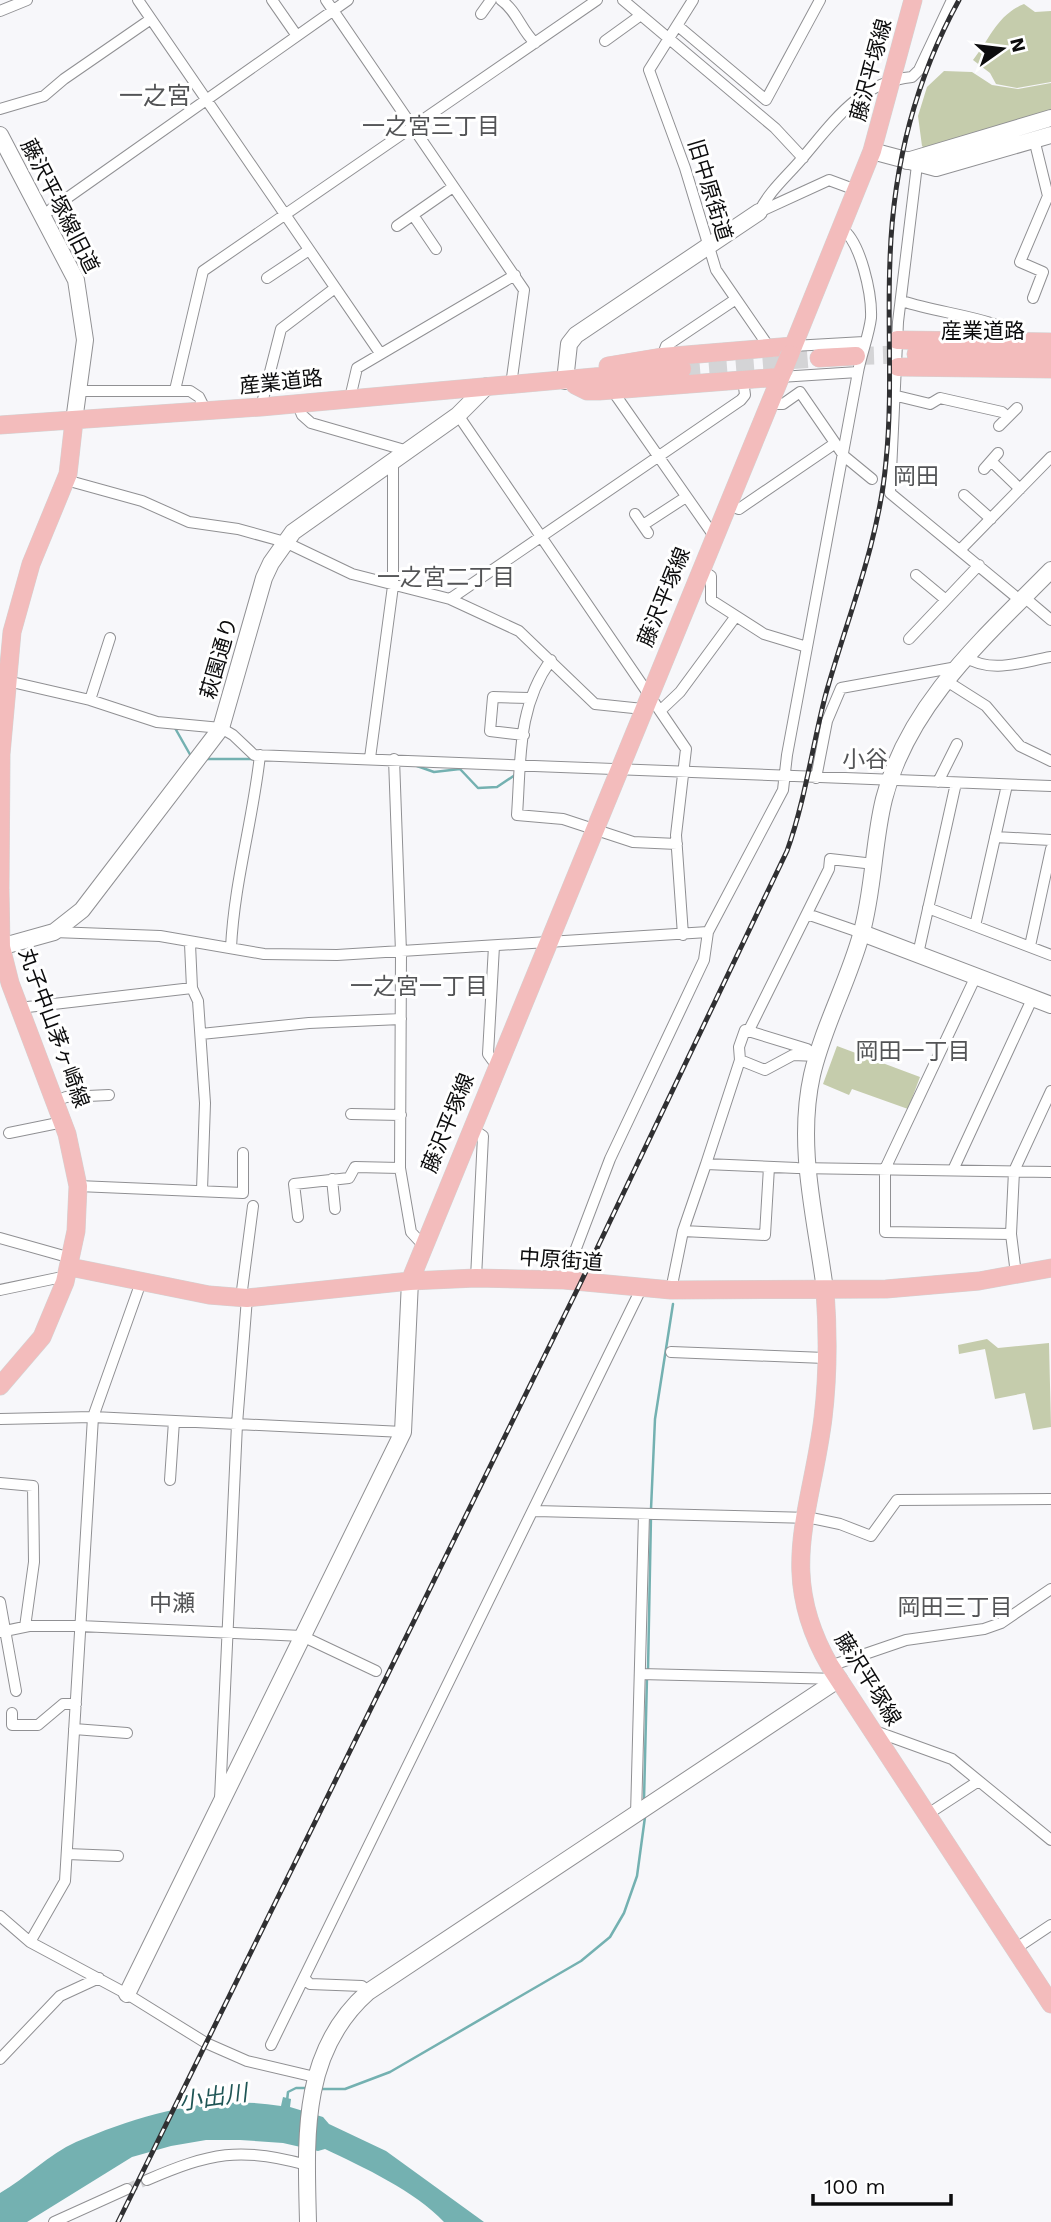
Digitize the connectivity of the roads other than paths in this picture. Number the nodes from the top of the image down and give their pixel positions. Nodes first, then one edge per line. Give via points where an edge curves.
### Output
1 (27, 0) edge
2 (138, 0) edge
3 (272, 0) edge
4 (326, 0) edge
5 (348, 0) edge
6 (491, 0) edge
7 (501, 0) edge
8 (597, 0) edge
9 (623, 0) edge
10 (693, 0) edge
11 (820, 0) edge
12 (913, 0) edge
13 (952, 0) edge
14 (0, 11) edge
15 (333, 11) junction
16 (481, 14) dead end
17 (641, 15) junction
18 (151, 19) junction
19 (678, 26) junction
20 (297, 36) junction
21 (669, 38) junction
22 (605, 41) dead end
23 (534, 43) junction
24 (892, 79) junction
25 (206, 100) junction
26 (0, 109) edge
27 (1051, 118) edge
28 (412, 127) junction
29 (0, 135) edge
30 (1051, 135) edge
31 (1034, 139) junction
32 (872, 151) junction
33 (803, 158) junction
34 (920, 163) junction
35 (453, 187) junction
36 (856, 190) junction
37 (759, 212) junction
38 (43, 215) junction
39 (285, 215) junction
40 (412, 215) junction
41 (397, 226) dead end
42 (841, 228) junction
43 (707, 246) junction
44 (436, 249) dead end
45 (309, 250) junction
46 (515, 275) junction
47 (267, 278) dead end
48 (335, 288) junction
49 (1033, 298) dead end
50 (736, 299) junction
51 (902, 301) junction
52 (897, 340) junction
53 (999, 340) junction
54 (1051, 342) edge
55 (769, 347) junction
56 (792, 350) junction
57 (380, 353) junction
58 (916, 354) tunnel mouth
59 (1051, 355) edge
60 (662, 357) junction
61 (859, 357) junction
62 (819, 358) tunnel mouth
63 (898, 368) junction
64 (682, 369) tunnel mouth
65 (1051, 369) edge
66 (781, 374) junction
67 (743, 379) junction
68 (565, 381) junction
69 (511, 385) junction
70 (487, 386) junction
71 (175, 390) junction
72 (612, 390) junction
73 (79, 391) junction
74 (897, 396) junction
75 (351, 398) junction
76 (297, 403) junction
77 (769, 404) junction
78 (261, 407) junction
79 (1017, 408) dead end
80 (206, 411) junction
81 (458, 415) junction
82 (1008, 417) junction
83 (74, 421) junction
84 (0, 425) edge
85 (999, 426) dead end
86 (834, 444) junction
87 (408, 450) junction
88 (658, 456) junction
89 (844, 456) junction
90 (1051, 457) edge
91 (393, 461) junction
92 (991, 461) dead end
93 (872, 479) dead end
94 (66, 480) junction
95 (1020, 489) junction
96 (964, 495) dead end
97 (687, 497) junction
98 (728, 505) junction
99 (635, 514) dead end
100 (991, 519) junction
101 (541, 535) junction
102 (714, 536) junction
103 (285, 542) junction
104 (961, 550) junction
105 (979, 565) junction
106 (700, 569) junction
107 (1051, 570) edge
108 (916, 575) dead end
109 (393, 586) junction
110 (450, 599) junction
111 (1023, 599) junction
112 (946, 600) junction
113 (736, 617) junction
114 (1051, 620) edge
115 (110, 638) dead end
116 (909, 639) dead end
117 (807, 647) junction
118 (1051, 657) edge
119 (551, 660) junction
120 (961, 662) junction
121 (3, 680) edge
122 (945, 680) junction
123 (529, 698) junction
124 (89, 700) junction
125 (651, 704) junction
126 (221, 728) junction
127 (524, 735) junction
128 (957, 744) dead end
129 (260, 755) junction
130 (370, 758) junction
131 (394, 759) junction
132 (1051, 761) edge
133 (520, 769) junction
134 (618, 771) junction
135 (684, 772) junction
136 (786, 776) junction
137 (816, 778) junction
138 (891, 781) junction
139 (938, 782) junction
140 (956, 783) junction
141 (1007, 785) junction
142 (1051, 786) edge
143 (594, 832) junction
144 (995, 837) junction
145 (1051, 840) edge
146 (677, 844) junction
147 (1051, 849) edge
148 (874, 864) junction
149 (928, 908) junction
150 (807, 914) junction
151 (975, 926) junction
152 (54, 932) junction
153 (708, 932) junction
154 (862, 933) junction
155 (684, 935) junction
156 (546, 943) junction
157 (190, 944) junction
158 (494, 946) junction
159 (1030, 946) junction
160 (0, 947) edge
161 (231, 948) junction
162 (401, 952) junction
163 (918, 954) junction
164 (1051, 955) edge
165 (976, 976) junction
166 (192, 988) junction
167 (1034, 997) junction
168 (1051, 1005) edge
169 (19, 1008) junction
170 (401, 1019) junction
171 (749, 1030) junction
172 (201, 1034) junction
173 (817, 1056) junction
174 (740, 1060) junction
175 (496, 1065) junction
176 (101, 1092) dead end
177 (1051, 1092) edge
178 (56, 1101) junction
179 (351, 1114) dead end
180 (401, 1115) junction
181 (63, 1122) junction
182 (471, 1128) junction
183 (14, 1129) dead end
184 (243, 1153) dead end
185 (706, 1164) junction
186 (769, 1167) junction
187 (400, 1168) junction
188 (806, 1168) junction
189 (885, 1169) junction
190 (953, 1170) junction
191 (1014, 1171) junction
192 (1051, 1172) edge
193 (332, 1180) junction
194 (78, 1186) junction
195 (202, 1190) junction
196 (335, 1209) dead end
197 (249, 1212) dead end
198 (298, 1217) dead end
199 (683, 1231) junction
200 (1011, 1234) junction
201 (4, 1242) edge
202 (423, 1245) junction
203 (71, 1263) junction
204 (1051, 1268) edge
205 (1016, 1274) junction
206 (476, 1278) junction
207 (564, 1280) junction
208 (410, 1281) junction
209 (141, 1282) junction
210 (642, 1287) junction
211 (0, 1290) edge
212 (671, 1290) junction
213 (825, 1290) junction
214 (244, 1298) junction
215 (671, 1352) dead end
216 (825, 1358) junction
217 (0, 1386) edge
218 (93, 1417) junction
219 (0, 1419) edge
220 (174, 1421) junction
221 (237, 1424) junction
222 (403, 1432) junction
223 (170, 1480) dead end
224 (0, 1483) edge
225 (1051, 1499) edge
226 (535, 1511) junction
227 (650, 1514) junction
228 (804, 1518) junction
229 (1051, 1589) edge
230 (0, 1602) edge
231 (80, 1626) junction
232 (25, 1627) junction
233 (3, 1631) edge
234 (228, 1632) junction
235 (302, 1636) junction
236 (376, 1671) dead end
237 (834, 1673) junction
238 (640, 1674) junction
239 (16, 1691) dead end
240 (76, 1704) junction
241 (12, 1713) dead end
242 (74, 1729) junction
243 (872, 1730) junction
244 (127, 1733) dead end
245 (977, 1782) junction
246 (220, 1801) junction
247 (928, 1814) junction
248 (636, 1815) junction
249 (1051, 1840) edge
250 (66, 1854) junction
251 (118, 1856) dead end
252 (0, 1916) edge
253 (1051, 1925) edge
254 (30, 1942) junction
255 (1015, 1949) junction
256 (99, 1978) junction
257 (304, 1979) junction
258 (368, 1992) junction
259 (127, 1994) junction
260 (1051, 2004) edge
261 (271, 2045) dead end
262 (0, 2059) edge
263 (315, 2077) junction
264 (307, 2163) junction
265 (147, 2180) tunnel mouth
266 (127, 2189) tunnel mouth
267 (54, 2222) edge
268 (308, 2222) edge

1 - 14 street
2 - 18 street
3 - 20 street
4 - 15 street
5 - 15 street
6 - 16 street
7 - 23 street
8 - 23 street
9 - 17 street
10 - 19 street, 旧中原街道
11 - 19 street via 766,100
12 - 24 main road, 藤沢平塚線
13 - 24 street via 919,70 912,77
15 - 20 street
15 - 28 street
17 - 21 street
17 - 22 street
18 - 25 street
18 - 26 street via 44,96
19 - 21 street, 旧中原街道
20 - 25 street
21 - 33 street via 775,128
21 - 43 street, 旧中原街道 via 649,71 685,168
23 - 28 street
24 - 32 main road, 藤沢平塚線
24 - 33 street via 842,110
25 - 38 street
25 - 39 street
27 - 34 street
28 - 35 street
28 - 39 street
29 - 38 street, 藤沢平塚線旧道
30 - 31 street
31 - 34 street
31 - 49 street via 1048,195 1020,262 1043,272
32 - 34 street
32 - 36 main road, 藤沢平塚線
33 - 37 street via 768,194
34 - 51 street
35 - 40 street
35 - 46 street
36 - 37 street via 829,180
36 - 42 main road, 藤沢平塚線
37 - 43 street
38 - 73 street, 藤沢平塚線旧道 via 68,261 81,300 85,340
39 - 45 street
39 - 71 street via 203,271
40 - 41 street
40 - 44 street
42 - 56 main road, 藤沢平塚線
42 - 61 street via 850,234 864,274 871,320
43 - 50 street, 旧中原街道 via 716,270
43 - 68 street via 576,335 569,344
45 - 47 street
45 - 48 street
46 - 57 street
46 - 69 street via 524,290
48 - 57 street
48 - 78 street via 281,329
50 - 55 street, 旧中原街道
50 - 60 street via 666,346
51 - 52 street
51 - 53 street via 994,324
52 - 53 main road
52 - 63 street
53 - 54 main road
55 - 56 main road
55 - 60 main road
56 - 61 street
56 - 66 main road, 藤沢平塚線, bridge
57 - 75 street via 357,368
58 - 59 main road, 産業道路
60 - 68 main road via 584,370
61 - 62 main road
61 - 66 street
61 - 89 street
63 - 65 main road
63 - 74 street
64 - 68 main road, 産業道路
66 - 67 main road
66 - 77 main road, 藤沢平塚線
67 - 72 main road
67 - 88 street via 745,395 741,400
68 - 69 main road, 産業道路
68 - 72 main road via 587,391
69 - 70 main road, 産業道路
70 - 75 main road, 産業道路
70 - 81 street, 萩園通り
71 - 73 street
71 - 80 street via 199,397
72 - 88 street
73 - 83 street, 藤沢平塚線旧道
74 - 82 street via 929,404 940,398 953,406 982,403
74 - 104 street via 890,493
75 - 76 main road, 産業道路
76 - 78 main road, 産業道路
76 - 87 street via 311,423
77 - 86 street via 783,404 800,393
77 - 98 main road, 藤沢平塚線
78 - 80 main road, 産業道路
79 - 82 street
80 - 83 main road, 産業道路
81 - 87 street, 萩園通り
81 - 101 street
82 - 85 street
83 - 84 main road, 産業道路
83 - 94 main road, 丸子中山茅ヶ崎線
86 - 89 street
86 - 98 street via 739,509
87 - 91 street, 萩園通り
88 - 97 street
88 - 101 street
89 - 93 street
89 - 117 street
90 - 95 street
91 - 103 street, 萩園通り via 304,522
91 - 109 street
92 - 95 street
94 - 103 street via 142,501 189,522
94 - 121 main road, 丸子中山茅ヶ崎線 via 31,564
95 - 100 street
96 - 100 street
97 - 99 street via 645,529
97 - 102 street
98 - 102 main road, 藤沢平塚線
100 - 104 street
101 - 110 street
101 - 125 street
102 - 106 main road, 藤沢平塚線
103 - 109 street via 352,574
103 - 126 street, 萩園通り via 264,578
104 - 105 street
105 - 111 street
105 - 112 street
106 - 113 street via 712,576 711,600
106 - 125 main road, 藤沢平塚線
107 - 111 street
108 - 112 street
109 - 110 street
109 - 130 street
110 - 119 street via 519,631
111 - 114 street
111 - 120 street
112 - 116 street
113 - 117 street via 781,641
113 - 125 street via 680,692
115 - 124 street
117 - 136 street
118 - 120 street via 995,667
119 - 123 street
119 - 125 street via 595,704
120 - 122 street
120 - 137 street via 841,688 827,720
121 - 124 street
121 - 160 main road, 丸子中山茅ヶ崎線
122 - 132 street via 986,706 1020,746
122 - 138 street via 920,717
123 - 127 street
123 - 127 street via 494,697 490,732
124 - 126 street via 157,722
125 - 134 main road, 藤沢平塚線
125 - 135 street via 686,749
126 - 129 street
126 - 152 street, 萩園通り via 93,897
127 - 133 street
128 - 139 street
129 - 130 street
129 - 161 street via 254,813 233,905
130 - 131 street
131 - 133 street
131 - 162 street
133 - 134 street
133 - 143 street via 517,815 563,819
134 - 135 street
134 - 143 main road, 藤沢平塚線
135 - 136 street
135 - 146 street
136 - 137 street
136 - 153 street via 783,790
137 - 138 street
138 - 139 street
138 - 148 street via 877,831
139 - 140 street
140 - 141 street
140 - 149 street
141 - 142 street
141 - 144 street
143 - 146 street via 633,842
143 - 156 main road, 藤沢平塚線
144 - 145 street
144 - 151 street
146 - 155 street
147 - 159 street
148 - 150 street via 830,859
148 - 154 street
149 - 151 street
149 - 163 street
150 - 154 street
150 - 171 street
151 - 159 street
152 - 157 street via 148,935
152 - 160 street, 萩園通り
153 - 155 street
153 - 207 street via 704,960 610,1159
154 - 163 street
154 - 173 street
155 - 156 street
156 - 158 street
156 - 175 main road, 藤沢平塚線
157 - 161 street
157 - 166 street
158 - 162 street
158 - 175 street via 488,1054
159 - 164 street
160 - 169 main road, 丸子中山茅ヶ崎線
161 - 162 street via 264,954
162 - 170 street
163 - 165 street
165 - 167 street
165 - 189 street
166 - 169 street
166 - 172 street
167 - 168 street
167 - 190 street
169 - 178 main road, 丸子中山茅ヶ崎線
170 - 172 street
170 - 180 street
171 - 173 street
171 - 174 street via 743,1034
172 - 195 street via 205,1103
173 - 174 street via 793,1055 765,1070
173 - 188 street via 808,1095
174 - 185 street
175 - 182 main road, 藤沢平塚線
176 - 178 street
177 - 191 street
178 - 181 main road, 丸子中山茅ヶ崎線
179 - 180 street
180 - 187 street
181 - 183 street
181 - 194 main road, 丸子中山茅ヶ崎線
182 - 202 main road, 藤沢平塚線
182 - 206 street via 483,1136
184 - 195 street via 248,1165 243,1193
185 - 186 street
185 - 199 street
186 - 188 street
186 - 199 street via 765,1235
187 - 193 street via 355,1167 349,1178
187 - 202 street via 411,1232
188 - 189 street
188 - 213 street
189 - 190 street
189 - 200 street via 885,1232
190 - 191 street
191 - 192 street
191 - 200 street
193 - 196 street
193 - 198 street via 294,1184
194 - 195 street
194 - 203 main road, 丸子中山茅ヶ崎線
197 - 214 street via 240,1256
199 - 212 street
200 - 205 street
201 - 203 street
202 - 208 main road, 藤沢平塚線
203 - 209 main road, 中原街道
203 - 211 street via 62,1277
203 - 217 main road, 丸子中山茅ヶ崎線 via 43,1336
204 - 205 main road, 中原街道
205 - 213 main road, 中原街道 via 933,1286
206 - 207 main road, 中原街道
206 - 208 main road, 中原街道
207 - 210 main road, 中原街道
208 - 214 main road, 中原街道
208 - 222 street
209 - 214 main road, 中原街道
209 - 218 street
210 - 212 main road, 中原街道
210 - 226 street
212 - 213 main road, 中原街道
213 - 216 main road, 藤沢平塚線
214 - 221 street
215 - 216 street
216 - 228 main road, 藤沢平塚線 via 823,1416
218 - 219 street
218 - 220 street
218 - 231 street
220 - 221 street
220 - 223 street
221 - 222 street
221 - 234 street
222 - 235 street
224 - 232 street via 33,1486 33,1562
225 - 228 street via 897,1500 871,1536 840,1524
226 - 227 street
226 - 257 street
227 - 228 street
227 - 238 street
228 - 237 main road, 藤沢平塚線 via 799,1545 804,1601 813,1632
229 - 237 street via 1001,1623 906,1640
230 - 233 street
231 - 232 street
231 - 234 street
231 - 240 street
232 - 233 street
233 - 239 street
234 - 235 street
234 - 246 street
235 - 236 street
235 - 246 street
237 - 238 street
237 - 243 main road, 藤沢平塚線
237 - 248 street
238 - 248 street
240 - 241 street via 63,1704 41,1715 38,1725 12,1725
240 - 242 street
242 - 244 street
242 - 250 street
243 - 245 street via 939,1751
243 - 247 main road, 藤沢平塚線
245 - 247 street
245 - 249 street
246 - 259 street
247 - 255 main road, 藤沢平塚線
248 - 258 street
250 - 251 street
250 - 254 street via 65,1881
252 - 254 street
253 - 255 street
254 - 256 street
255 - 260 main road, 藤沢平塚線
256 - 259 street
256 - 262 street via 60,1996
257 - 258 street via 310,1984 362,1986
257 - 261 street
258 - 263 street via 347,2010 332,2032
259 - 263 street via 222,2051
263 - 264 street
264 - 265 street via 230,2154 185,2164
264 - 268 street
266 - 267 street

